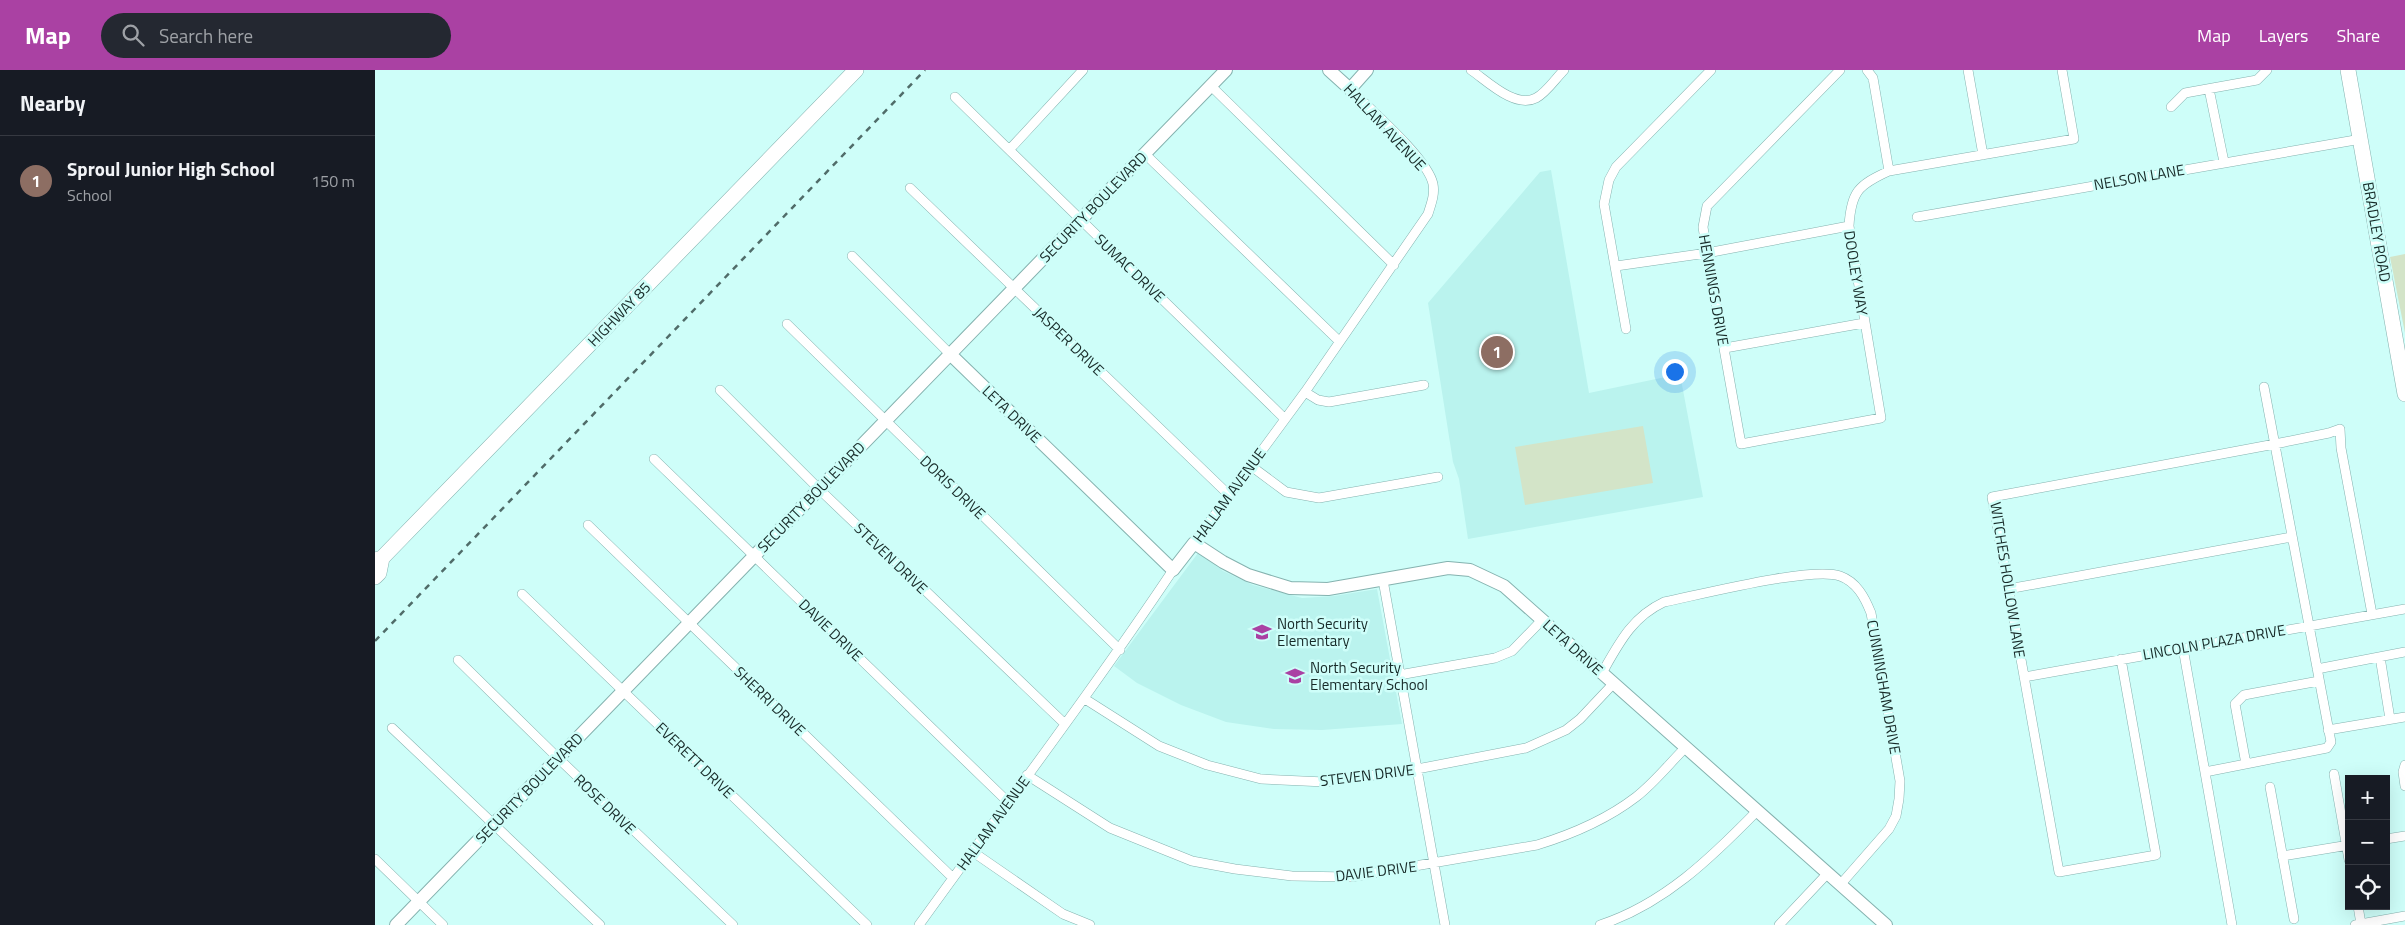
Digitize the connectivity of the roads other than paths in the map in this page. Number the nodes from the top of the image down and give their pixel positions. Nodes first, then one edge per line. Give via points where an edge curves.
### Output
1 (856, 70) edge
2 (1083, 70) edge
3 (1226, 70) edge
4 (1329, 70) edge
5 (1367, 70) edge
6 (1471, 70) edge
7 (1564, 70) edge
8 (1711, 70) edge
9 (1839, 70) edge
10 (1867, 70) edge
11 (1968, 70) edge
12 (2062, 70) edge
13 (2267, 70) edge
14 (2348, 70) edge
15 (1211, 86) junction
16 (1350, 89) junction
17 (2209, 89) junction
18 (955, 97) dead end
19 (2171, 107) dead end
20 (2361, 139) junction
21 (1010, 149) junction
22 (1145, 154) junction
23 (1983, 155) junction
24 (2224, 162) junction
25 (1889, 171) junction
26 (910, 188) dead end
27 (1917, 216) dead end
28 (1080, 220) junction
29 (1849, 226) junction
30 (1707, 252) junction
31 (852, 256) dead end
32 (1394, 265) junction
33 (1616, 266) junction
34 (1014, 288) junction
35 (1864, 323) junction
36 (787, 324) dead end
37 (1626, 329) dead end
38 (1339, 341) junction
39 (1725, 348) junction
40 (950, 354) junction
41 (1424, 385) dead end
42 (2264, 388) dead end
43 (720, 390) dead end
44 (1305, 392) junction
45 (2405, 394) edge
46 (1284, 418) junction
47 (885, 421) junction
48 (1741, 444) joint
49 (2275, 444) junction
50 (654, 458) dead end
51 (1251, 466) junction
52 (1438, 476) dead end
53 (819, 489) junction
54 (1228, 494) junction
55 (588, 525) dead end
56 (2291, 537) junction
57 (1194, 542) junction
58 (754, 556) junction
59 (378, 559) edge
60 (1173, 570) junction
61 (375, 577) edge
62 (1383, 580) junction
63 (2009, 589) junction
64 (522, 594) dead end
65 (2405, 609) edge
66 (2372, 614) junction
67 (1543, 620) junction
68 (689, 623) junction
69 (2308, 626) junction
70 (2183, 648) junction
71 (1120, 650) junction
72 (2405, 652) edge
73 (2380, 657) junction
74 (2121, 659) junction
75 (458, 660) dead end
76 (2317, 669) junction
77 (1602, 673) junction
78 (1399, 675) junction
79 (2024, 677) junction
80 (2319, 681) junction
81 (1613, 684) junction
82 (623, 691) junction
83 (1085, 700) junction
84 (2405, 716) edge
85 (2390, 719) junction
86 (1065, 724) junction
87 (393, 728) dead end
88 (2328, 730) junction
89 (1685, 748) junction
90 (558, 758) junction
91 (2245, 764) junction
92 (2405, 765) edge
93 (1417, 769) junction
94 (2205, 772) junction
95 (2333, 774) dead end
96 (1027, 775) junction
97 (2405, 786) edge
98 (2270, 787) dead end
99 (1008, 802) junction
100 (1757, 811) junction
101 (495, 823) junction
102 (2345, 835) edge
103 (2405, 836) edge
104 (2390, 838) edge
105 (2345, 845) edge
106 (973, 852) junction
107 (2283, 856) junction
108 (375, 859) edge
109 (1434, 864) junction
110 (1827, 874) junction
111 (953, 878) junction
112 (1840, 885) junction
113 (419, 902) junction
114 (2358, 910) edge
115 (2405, 916) edge
116 (2294, 919) dead end
117 (2358, 924) edge
118 (396, 925) edge
119 (443, 925) edge
120 (601, 925) edge
121 (733, 925) edge
122 (867, 925) edge
123 (919, 925) edge
124 (1090, 925) edge
125 (1445, 925) edge
126 (1600, 925) edge
127 (1779, 925) edge
128 (1886, 925) edge
129 (2232, 925) edge

1 - 59 main road, HIGHWAY 85
2 - 21 street
3 - 15 street, SECURITY BOULEVARD
4 - 16 street, HALLAM AVENUE
5 - 16 street
6 - 7 street via 1510,96 1524,101 1537,98
8 - 33 street via 1617,167 1609,180 1604,204
9 - 30 street, HENNINGS DRIVE via 1707,206 1703,228
10 - 25 street via 1873,78
11 - 23 street
12 - 23 street, DOOLEY WAY via 2074,139
13 - 17 street via 2257,80
14 - 20 main road, BRADLEY ROAD
15 - 22 street, SECURITY BOULEVARD
15 - 32 street
16 - 32 street, HALLAM AVENUE via 1424,165 1433,183 1429,214
17 - 19 street via 2185,93
17 - 24 street
18 - 21 street, SUMAC DRIVE
20 - 24 street, NELSON LANE
20 - 45 main road, BRADLEY ROAD
21 - 28 street, SUMAC DRIVE
22 - 28 street, SECURITY BOULEVARD
22 - 38 street
23 - 25 street, DOOLEY WAY
24 - 27 street, NELSON LANE
25 - 29 street, DOOLEY WAY via 1870,180 1859,190 1850,205
26 - 34 street, JASPER DRIVE
28 - 34 street, SECURITY BOULEVARD
28 - 46 street, SUMAC DRIVE
29 - 30 street
29 - 35 street, DOOLEY WAY
30 - 33 street
30 - 39 street, HENNINGS DRIVE
31 - 40 street, LETA DRIVE
32 - 38 street, HALLAM AVENUE
33 - 37 street
34 - 40 street, SECURITY BOULEVARD
34 - 54 street, JASPER DRIVE
35 - 39 street
35 - 48 street, DOOLEY WAY via 1881,418
36 - 47 street, DORIS DRIVE
38 - 44 street, HALLAM AVENUE
39 - 48 street, HENNINGS DRIVE
40 - 47 street, SECURITY BOULEVARD
40 - 60 street, LETA DRIVE
41 - 44 street via 1329,402
42 - 49 street
43 - 53 street, STEVEN DRIVE
44 - 46 street, HALLAM AVENUE
46 - 51 street, HALLAM AVENUE
47 - 53 street, SECURITY BOULEVARD
47 - 71 street, DORIS DRIVE
49 - 56 street
49 - 63 street, WITCHES HOLLOW LANE via 1993,497
49 - 66 street, WITCHES HOLLOW LANE via 2340,429
50 - 58 street, DAVIE DRIVE
51 - 52 street via 1286,492 1319,498
51 - 54 street, HALLAM AVENUE
53 - 58 street, SECURITY BOULEVARD
53 - 86 street, STEVEN DRIVE
54 - 57 street, HALLAM AVENUE
55 - 68 street, SHERRI DRIVE
56 - 63 street
56 - 69 street
57 - 60 street, HALLAM AVENUE
57 - 62 street, LETA DRIVE via 1248,575 1289,588 1328,589
58 - 68 street, SECURITY BOULEVARD
58 - 99 street, DAVIE DRIVE
59 - 61 main road, HIGHWAY 85 via 379,573
60 - 71 street, HALLAM AVENUE
62 - 67 street, LETA DRIVE via 1448,568 1469,570 1504,586
62 - 78 street
63 - 79 street, WITCHES HOLLOW LANE
64 - 82 street, EVERETT DRIVE
65 - 66 street, LINCOLN PLAZA DRIVE
66 - 69 street, LINCOLN PLAZA DRIVE
67 - 77 street, LETA DRIVE
67 - 78 street via 1512,651 1495,658
68 - 82 street, SECURITY BOULEVARD
68 - 111 street, SHERRI DRIVE
69 - 70 street, LINCOLN PLAZA DRIVE
69 - 76 street
70 - 74 street, LINCOLN PLAZA DRIVE
70 - 94 street
71 - 83 street, HALLAM AVENUE
72 - 73 street
73 - 76 street
73 - 85 street
74 - 79 street, LINCOLN PLAZA DRIVE
74 - 79 street, WITCHES HOLLOW LANE via 2156,855 2146,857 2059,872
75 - 90 street, ROSE DRIVE
76 - 80 street
77 - 81 street, LETA DRIVE
77 - 112 street, CUNNINGHAM DRIVE via 1637,619 1664,602 1809,574 1839,576 1853,584 1871,613 1900,781 1896,816 1889,829
78 - 93 street
80 - 88 street
80 - 91 street via 2244,695 2235,704
81 - 89 street, LETA DRIVE
81 - 93 street, STEVEN DRIVE via 1580,719 1548,740 1526,748
82 - 90 street, SECURITY BOULEVARD
82 - 122 street, EVERETT DRIVE
83 - 86 street, HALLAM AVENUE
83 - 93 street, STEVEN DRIVE via 1159,746 1207,765 1261,779 1325,782
84 - 85 street
85 - 88 street
86 - 96 street, HALLAM AVENUE
87 - 101 street
88 - 91 street via 2331,742 2327,748
89 - 100 street, LETA DRIVE
89 - 109 street, DAVIE DRIVE via 1637,796 1596,824 1537,845
90 - 101 street, SECURITY BOULEVARD
90 - 121 street, ROSE DRIVE
91 - 94 street
92 - 97 street
93 - 109 street
94 - 129 street
95 - 102 street
96 - 99 street, HALLAM AVENUE
96 - 109 street, DAVIE DRIVE via 1110,828 1192,861 1292,876 1351,877
98 - 107 street
99 - 106 street, HALLAM AVENUE
100 - 110 street, LETA DRIVE
100 - 126 street via 1682,882 1646,904
101 - 113 street, SECURITY BOULEVARD
101 - 120 street
103 - 104 street
105 - 107 street
106 - 111 street, HALLAM AVENUE
106 - 124 street via 1063,914
107 - 116 street
108 - 113 street
109 - 125 street
110 - 112 street, LETA DRIVE
110 - 127 street
111 - 123 street, HALLAM AVENUE
112 - 128 street, LETA DRIVE
113 - 118 street, SECURITY BOULEVARD
113 - 119 street
114 - 117 street
115 - 117 street

